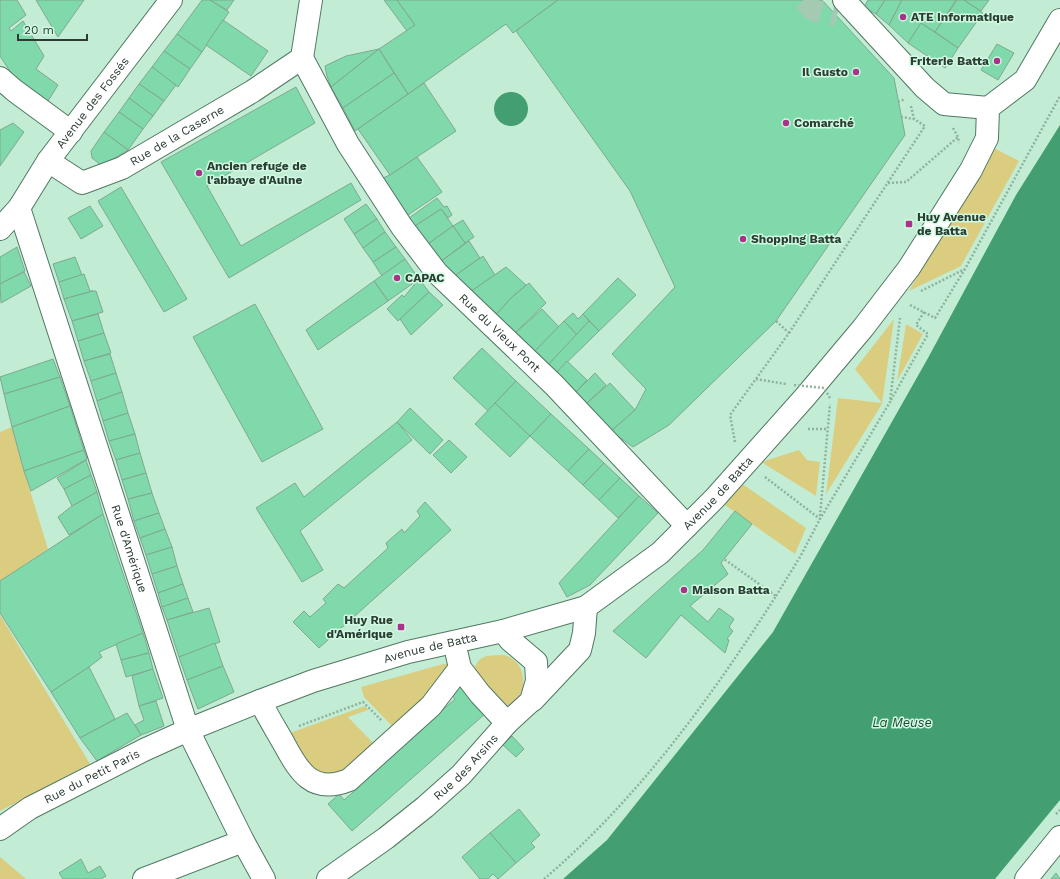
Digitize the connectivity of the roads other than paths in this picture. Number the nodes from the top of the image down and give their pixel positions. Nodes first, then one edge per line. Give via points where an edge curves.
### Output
1 (171, 0) edge
2 (311, 0) edge
3 (840, 8) tunnel mouth
4 (1060, 20) edge
5 (302, 58) junction
6 (0, 78) edge
7 (988, 108) junction
8 (71, 132) junction
9 (48, 161) junction
10 (19, 208) junction
11 (0, 229) edge
12 (687, 526) junction
13 (586, 607) junction
14 (503, 630) junction
15 (454, 642) junction
16 (460, 668) junction
17 (260, 701) junction
18 (531, 701) junction
19 (507, 723) junction
20 (188, 730) junction
21 (0, 829) edge
22 (1060, 837) edge
23 (243, 841) junction
24 (144, 879) edge
25 (264, 879) edge
26 (328, 879) edge
27 (1026, 879) edge

1 - 8 street, Avenue des Fossés
2 - 5 street
3 - 7 street via 863,21 924,88 944,104
4 - 7 street via 1025,80
5 - 9 street, Rue de la Caserne via 253,91 122,168 82,183
5 - 12 street, Rue du Vieux Pont via 348,144 402,228 437,273 554,385
6 - 8 street
7 - 12 street, Avenue de Batta via 987,138 971,170 909,268 805,397
8 - 9 street, Avenue des Fossés
9 - 10 street, Avenue des Fossés
10 - 11 street, Avenue des Fossés
10 - 20 street, Rue d'Amérique
12 - 13 street, Avenue de Batta via 660,553
13 - 14 street, Avenue de Batta
13 - 18 street via 580,650
14 - 15 street, Avenue de Batta
14 - 18 street, Rue des Arsins via 510,640 536,662 538,681
15 - 16 street
15 - 17 street, Avenue de Batta via 408,652 313,681
16 - 17 street via 431,706 349,780 340,784 317,783 304,775 294,763
16 - 19 street
17 - 20 street, Avenue de Batta
18 - 19 street, Rue des Arsins
19 - 26 street, Rue des Arsins via 461,775 425,807
20 - 21 street, Rue du Petit Paris via 30,808
20 - 23 street, Rue d'Amérique
22 - 27 street
23 - 24 street
23 - 25 street, Rue d'Amérique

